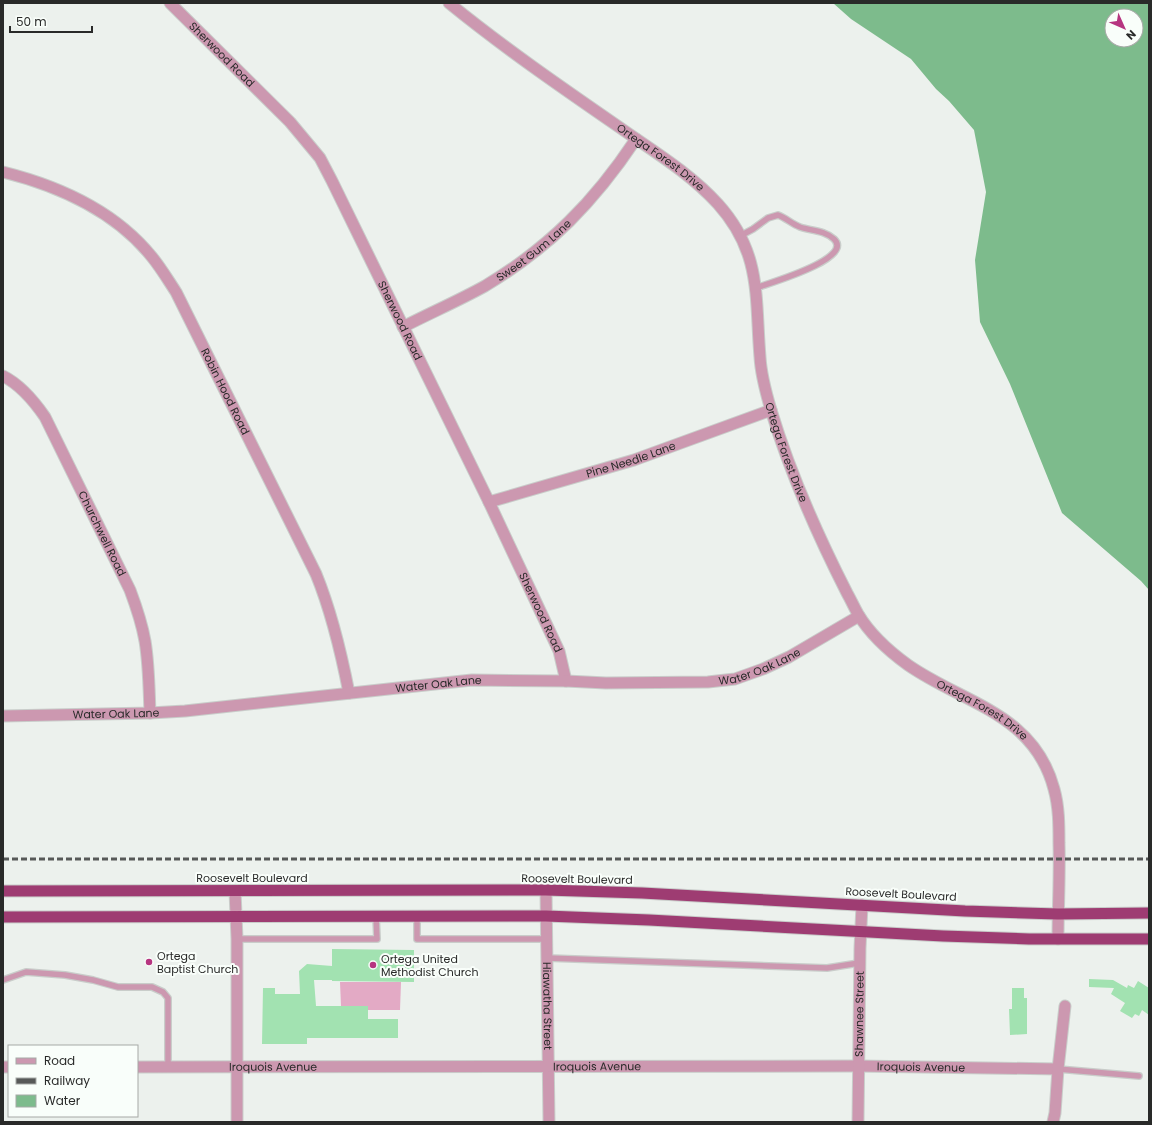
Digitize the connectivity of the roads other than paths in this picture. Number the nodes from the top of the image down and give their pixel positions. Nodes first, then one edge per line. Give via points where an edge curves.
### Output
1 (170, 3) edge
2 (449, 3) edge
3 (636, 139) junction
4 (3, 172) edge
5 (740, 236) junction
6 (756, 288) junction
7 (403, 326) junction
8 (3, 376) edge
9 (771, 410) junction
10 (489, 502) junction
11 (859, 616) junction
12 (566, 680) junction
13 (349, 693) junction
14 (150, 713) junction
15 (3, 716) edge
16 (546, 890) junction
17 (3, 891) edge
18 (235, 891) junction
19 (862, 905) junction
20 (1149, 913) edge
21 (1058, 914) junction
22 (376, 916) junction
23 (546, 916) junction
24 (3, 917) edge
25 (236, 917) junction
26 (417, 917) junction
27 (861, 932) junction
28 (237, 939) junction
29 (547, 939) junction
30 (1058, 939) junction
31 (1149, 940) edge
32 (547, 958) junction
33 (860, 963) junction
34 (3, 980) edge
35 (1065, 1006) dead end
36 (548, 1066) junction
37 (858, 1066) junction
38 (138, 1067) edge
39 (168, 1067) junction
40 (237, 1068) junction
41 (1058, 1069) junction
42 (1139, 1076) dead end
43 (237, 1122) edge
44 (549, 1122) edge
45 (858, 1122) edge
46 (1053, 1122) edge

1 - 7 street, Sherwood Road via 290,122 320,158
2 - 3 street, Ortega Forest Drive via 485,32
3 - 5 street, Ortega Forest Drive via 696,183 718,205
3 - 7 street, Sweet Gum Lane via 594,196 574,219 547,243 484,287
4 - 13 street, Robin Hood Road via 57,189 90,205 132,236 151,256 176,292 316,574 331,613
5 - 6 street, Ortega Forest Drive via 750,260
5 - 6 lane via 768,218 778,215 799,226 824,232 838,246 816,266
6 - 9 street, Ortega Forest Drive via 760,359
7 - 10 street, Sherwood Road
8 - 14 street, Churchwell Road via 21,388 45,417 130,590 145,639
9 - 10 street, Pine Needle Lane via 634,460
9 - 11 street, Ortega Forest Drive via 807,510
10 - 12 street, Sherwood Road via 559,651
11 - 12 street, Water Oak Lane via 789,657 735,679 708,682 606,683
11 - 21 street, Ortega Forest Drive via 877,638 897,656 1012,724 1036,750 1051,778 1057,803
12 - 13 street, Water Oak Lane via 472,680
13 - 14 street, Water Oak Lane
14 - 15 street, Water Oak Lane
16 - 18 highway, Roosevelt Boulevard
16 - 19 highway, Roosevelt Boulevard
16 - 23 street, Hiawatha Street
17 - 18 highway, Roosevelt Boulevard
18 - 25 street
19 - 21 highway, Roosevelt Boulevard
19 - 27 street, Shawnee Street
20 - 21 highway, Roosevelt Boulevard
21 - 30 street, Ortega Forest Drive
22 - 25 highway
22 - 26 highway
22 - 28 lane via 377,939
23 - 26 highway
23 - 27 highway
23 - 29 street, Hiawatha Street
24 - 25 highway
25 - 28 street
26 - 29 lane via 417,939
27 - 30 highway
27 - 33 street, Shawnee Street
28 - 40 street
29 - 32 street, Hiawatha Street
30 - 31 highway
32 - 33 lane via 827,968
32 - 36 street, Hiawatha Street
33 - 37 street, Shawnee Street
34 - 39 lane via 26,972 65,975 118,987 152,987 163,992 168,998
35 - 41 street
36 - 37 street, Iroquois Avenue
36 - 40 street, Iroquois Avenue
36 - 44 street, Hiawatha Street
37 - 41 street, Iroquois Avenue
37 - 45 street, Shawnee Street
38 - 39 street, Iroquois Avenue
39 - 40 street, Iroquois Avenue
40 - 43 street
41 - 42 lane
41 - 46 street

